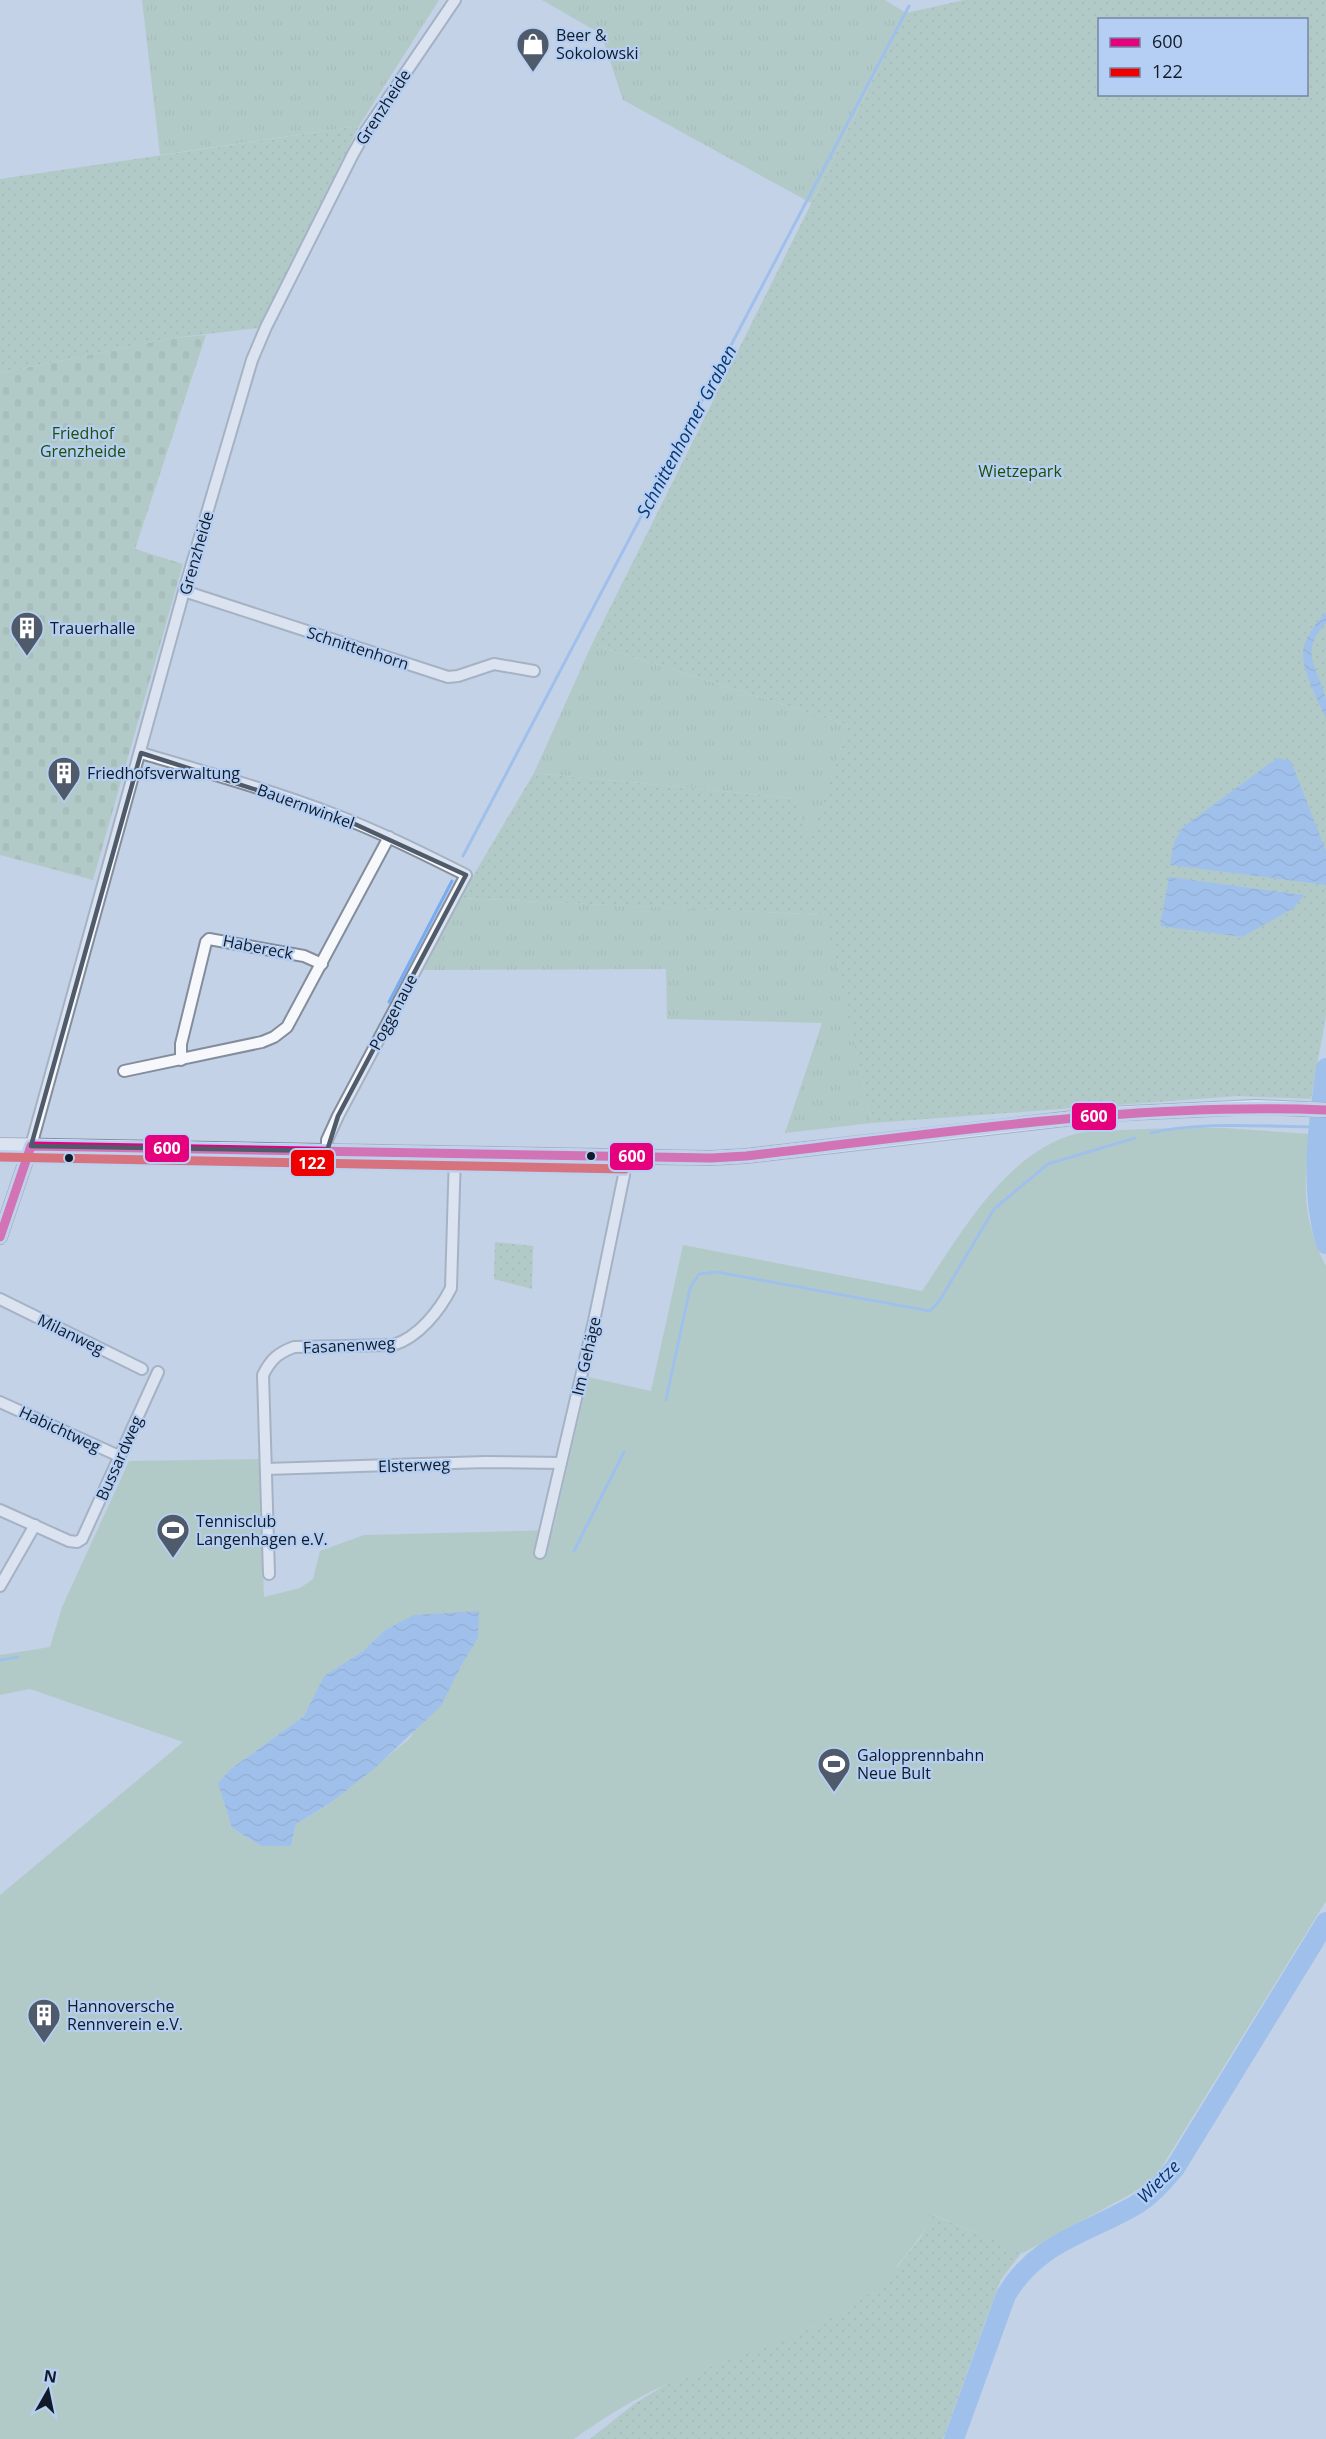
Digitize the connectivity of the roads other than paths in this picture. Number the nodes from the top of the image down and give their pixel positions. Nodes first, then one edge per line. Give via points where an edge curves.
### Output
1 (455, 0) edge
2 (184, 591) junction
3 (534, 670) dead end
4 (141, 753) junction
5 (389, 837) junction
6 (466, 875) joint
7 (322, 964) junction
8 (181, 1060) junction
9 (124, 1071) dead end
10 (1326, 1110) edge
11 (0, 1145) edge
12 (31, 1146) junction
13 (327, 1151) junction
14 (455, 1154) junction
15 (625, 1157) junction
16 (0, 1237) edge
17 (0, 1299) edge
18 (142, 1369) dead end
19 (158, 1372) dead end
20 (0, 1402) edge
21 (119, 1456) junction
22 (561, 1463) junction
23 (266, 1469) junction
24 (0, 1510) edge
25 (35, 1525) junction
26 (540, 1553) dead end
27 (269, 1574) dead end
28 (0, 1586) edge

1 - 2 street, Grenzheide via 361,139 266,327 252,360
2 - 3 street, Schnittenhorn via 448,677 494,664
2 - 4 street, Grenzheide
4 - 5 street, Bauernwinkel via 277,794
4 - 12 street, Grenzheide
5 - 6 street, Bauernwinkel
5 - 7 street
6 - 13 street, Poggenaue via 338,1116 327,1140
7 - 8 street via 287,1027 274,1037
7 - 8 street, Habereck via 304,956 209,939 181,1044
8 - 9 street
10 - 15 street via 1256,1107 1108,1114 746,1156
11 - 12 street
12 - 13 street
12 - 16 street
13 - 14 street
14 - 15 street
14 - 23 street, Fasanenweg via 452,1282 446,1298 405,1341 393,1345 294,1347 270,1361 262,1378
15 - 22 street, Im Gehäge via 601,1287
17 - 18 street, Milanweg
19 - 21 street, Bussardweg
20 - 21 street, Habichtweg
21 - 25 street, Bussardweg via 82,1539 69,1541
22 - 23 street, Elsterweg
22 - 26 street, Im Gehäge
23 - 27 street, Fasanenweg
24 - 25 street
25 - 28 street

